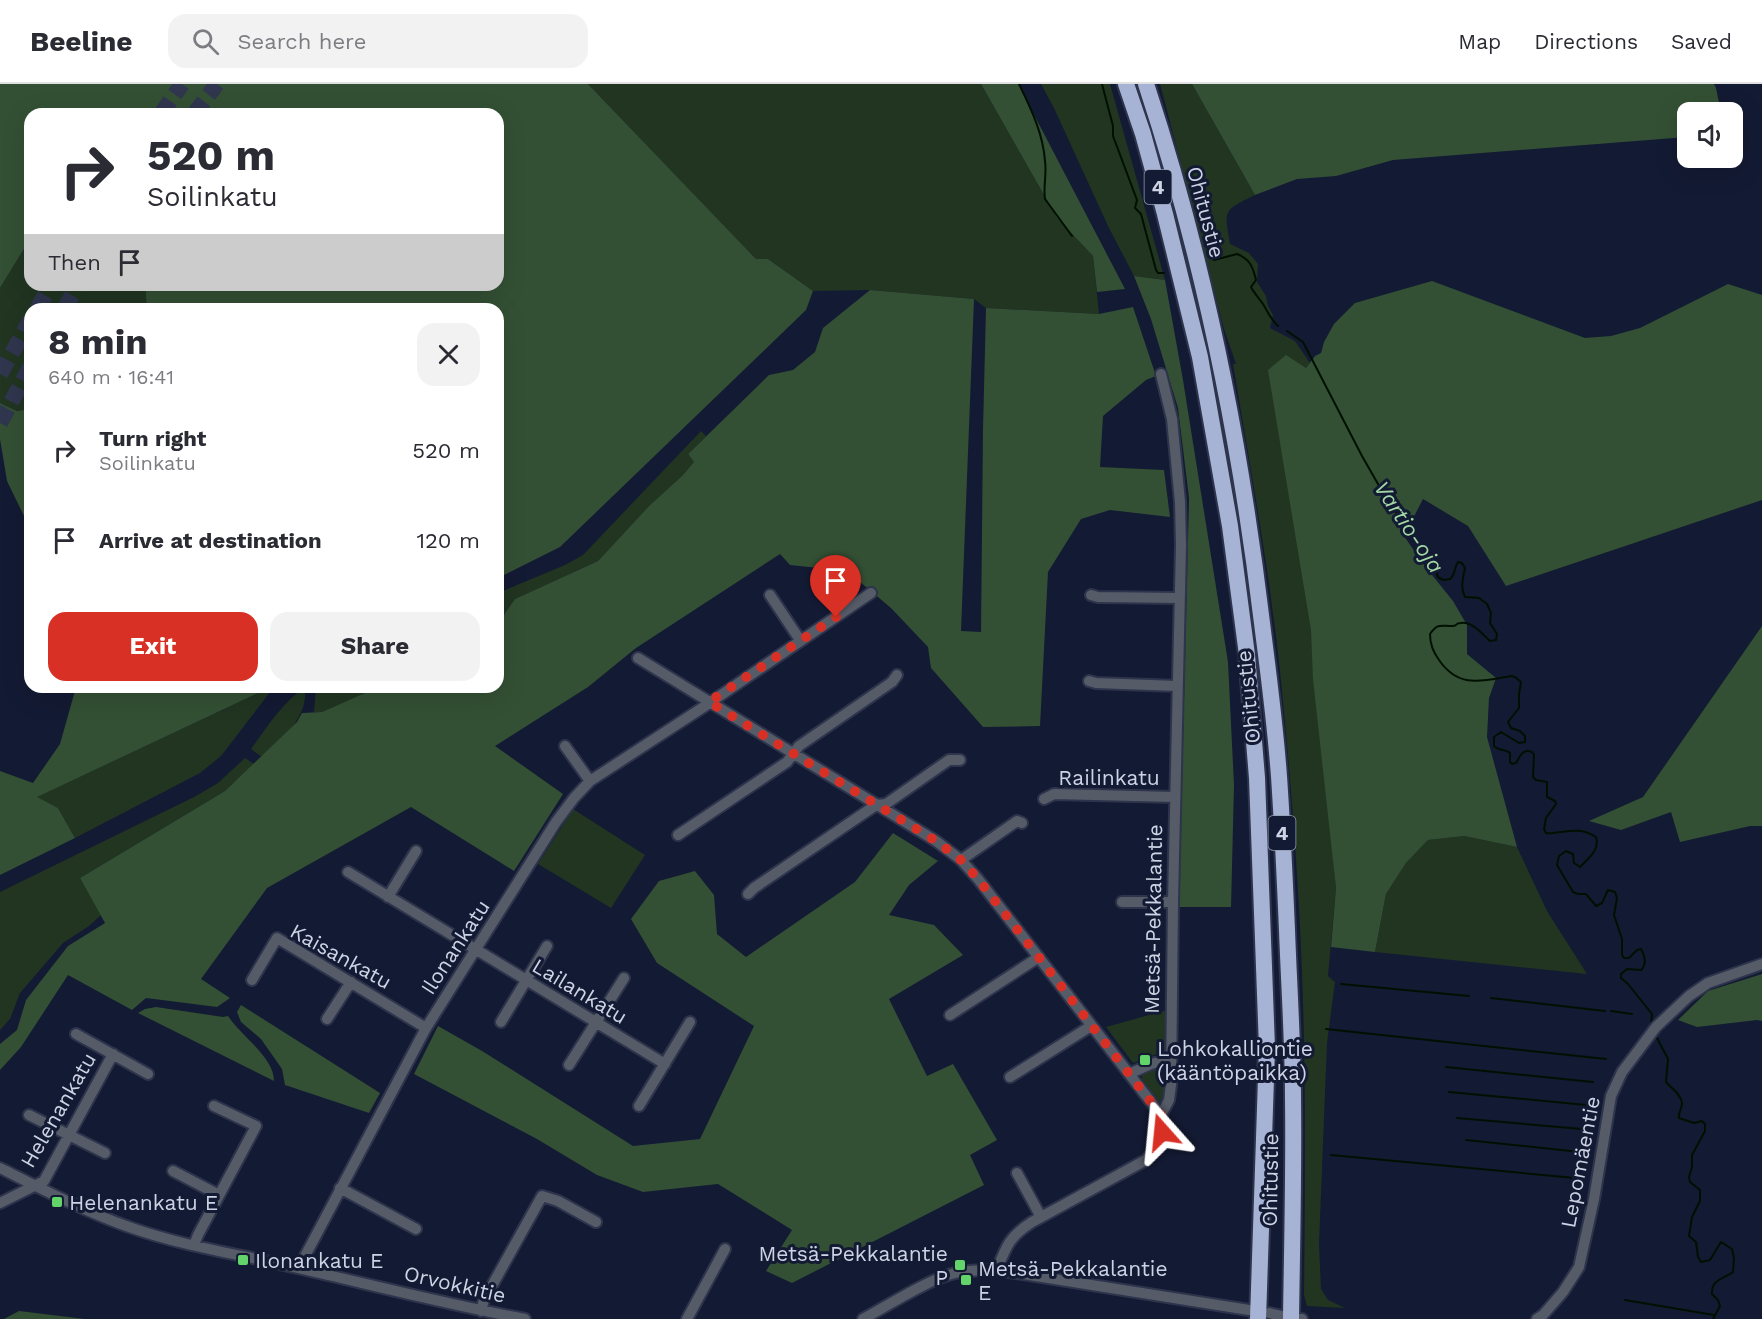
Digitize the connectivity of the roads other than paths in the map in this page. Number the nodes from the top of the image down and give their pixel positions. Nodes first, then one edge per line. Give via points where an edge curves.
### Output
1 (1126, 84) edge
2 (1146, 84) edge
3 (1161, 374) dead end
4 (871, 593) dead end
5 (770, 595) dead end
6 (1091, 596) dead end
7 (1179, 598) junction
8 (800, 640) junction
9 (638, 658) dead end
10 (897, 675) dead end
11 (1089, 681) dead end
12 (1177, 686) junction
13 (709, 702) junction
14 (565, 747) dead end
15 (793, 753) junction
16 (960, 760) dead end
17 (590, 781) junction
18 (1175, 797) junction
19 (1044, 799) dead end
20 (876, 805) junction
21 (1022, 823) dead end
22 (678, 835) dead end
23 (416, 851) dead end
24 (961, 860) junction
25 (348, 872) dead end
26 (748, 894) dead end
27 (388, 897) junction
28 (1122, 902) dead end
29 (1173, 902) junction
30 (547, 946) dead end
31 (476, 950) junction
32 (1039, 957) junction
33 (1762, 964) edge
34 (624, 978) dead end
35 (252, 980) dead end
36 (526, 981) junction
37 (351, 982) junction
38 (950, 1015) dead end
39 (327, 1019) dead end
40 (501, 1022) dead end
41 (690, 1022) dead end
42 (596, 1023) junction
43 (1091, 1026) junction
44 (426, 1028) junction
45 (76, 1034) dead end
46 (113, 1054) junction
47 (1171, 1059) junction
48 (665, 1064) junction
49 (569, 1065) dead end
50 (148, 1074) dead end
51 (1129, 1074) junction
52 (1010, 1077) dead end
53 (214, 1106) dead end
54 (639, 1106) dead end
55 (29, 1115) dead end
56 (1161, 1115) junction
57 (70, 1134) junction
58 (105, 1153) dead end
59 (0, 1167) edge
60 (173, 1171) dead end
61 (1017, 1173) dead end
62 (35, 1185) junction
63 (340, 1188) junction
64 (219, 1195) junction
65 (0, 1203) edge
66 (1041, 1217) junction
67 (596, 1222) dead end
68 (416, 1229) dead end
69 (194, 1245) junction
70 (725, 1250) dead end
71 (301, 1268) junction
72 (997, 1270) junction
73 (481, 1311) junction
74 (1259, 1314) edge
75 (1286, 1317) edge
76 (525, 1319) edge
77 (687, 1319) edge
78 (863, 1319) edge
79 (1538, 1319) edge

1 - 74 highway, Ohitustie / 4 via 1162,203 1200,357 1230,526 1247,656 1257,778 1267,1048
2 - 75 highway, Ohitustie / 4 via 1183,207 1218,351 1252,537 1266,653 1280,789 1292,1047
3 - 7 street, Metsä-Pekkalantie via 1172,418 1180,502
4 - 8 street, Ilonankatu
5 - 8 street
6 - 7 street
7 - 12 street, Metsä-Pekkalantie
8 - 13 street, Ilonankatu
9 - 13 street
10 - 15 street
11 - 12 street
12 - 18 street, Metsä-Pekkalantie
13 - 15 street
13 - 17 street, Ilonankatu
14 - 17 street
15 - 20 street
15 - 22 street via 787,762
16 - 20 street via 949,760 886,804
17 - 31 street, Ilonankatu via 556,822
18 - 19 street, Railinkatu via 1054,794
18 - 29 street, Metsä-Pekkalantie
20 - 24 street
20 - 26 street
21 - 24 street via 1017,821
23 - 27 street
24 - 32 street
25 - 27 street, Lailankatu
27 - 31 street, Lailankatu
28 - 29 street
29 - 47 street, Metsä-Pekkalantie
30 - 36 street
31 - 36 street, Lailankatu
31 - 44 street, Ilonankatu
32 - 38 street
32 - 43 street
33 - 79 street, Lepomäentie via 1720,977 1689,996 1656,1027 1622,1072 1611,1096 1579,1267
34 - 42 street
35 - 37 street, Kaisankatu via 277,938
36 - 40 street
36 - 42 street, Lailankatu
37 - 39 street
37 - 44 street, Kaisankatu
41 - 48 street
42 - 48 street, Lailankatu
42 - 49 street
43 - 51 street
43 - 52 street
44 - 63 street, Ilonankatu
45 - 46 street
46 - 50 street
46 - 57 street, Helenankatu
47 - 51 street
47 - 56 street, Metsä-Pekkalantie via 1169,1100
48 - 54 street
51 - 56 street
53 - 64 street via 256,1125
55 - 57 street
56 - 66 street, Metsä-Pekkalantie via 1158,1147 1146,1160
57 - 58 street
57 - 62 street, Helenankatu via 44,1181
59 - 62 street, Orvokkitie
60 - 64 street
61 - 66 street
62 - 65 street
62 - 69 street, Orvokkitie via 107,1218
63 - 68 street
63 - 71 street, Ilonankatu
64 - 69 street
66 - 72 street, Metsä-Pekkalantie via 1016,1232
67 - 73 street via 542,1196
69 - 71 street, Orvokkitie
70 - 77 street
71 - 73 street, Orvokkitie
72 - 74 street
72 - 78 street via 953,1274
73 - 76 street, Orvokkitie
74 - 75 street

